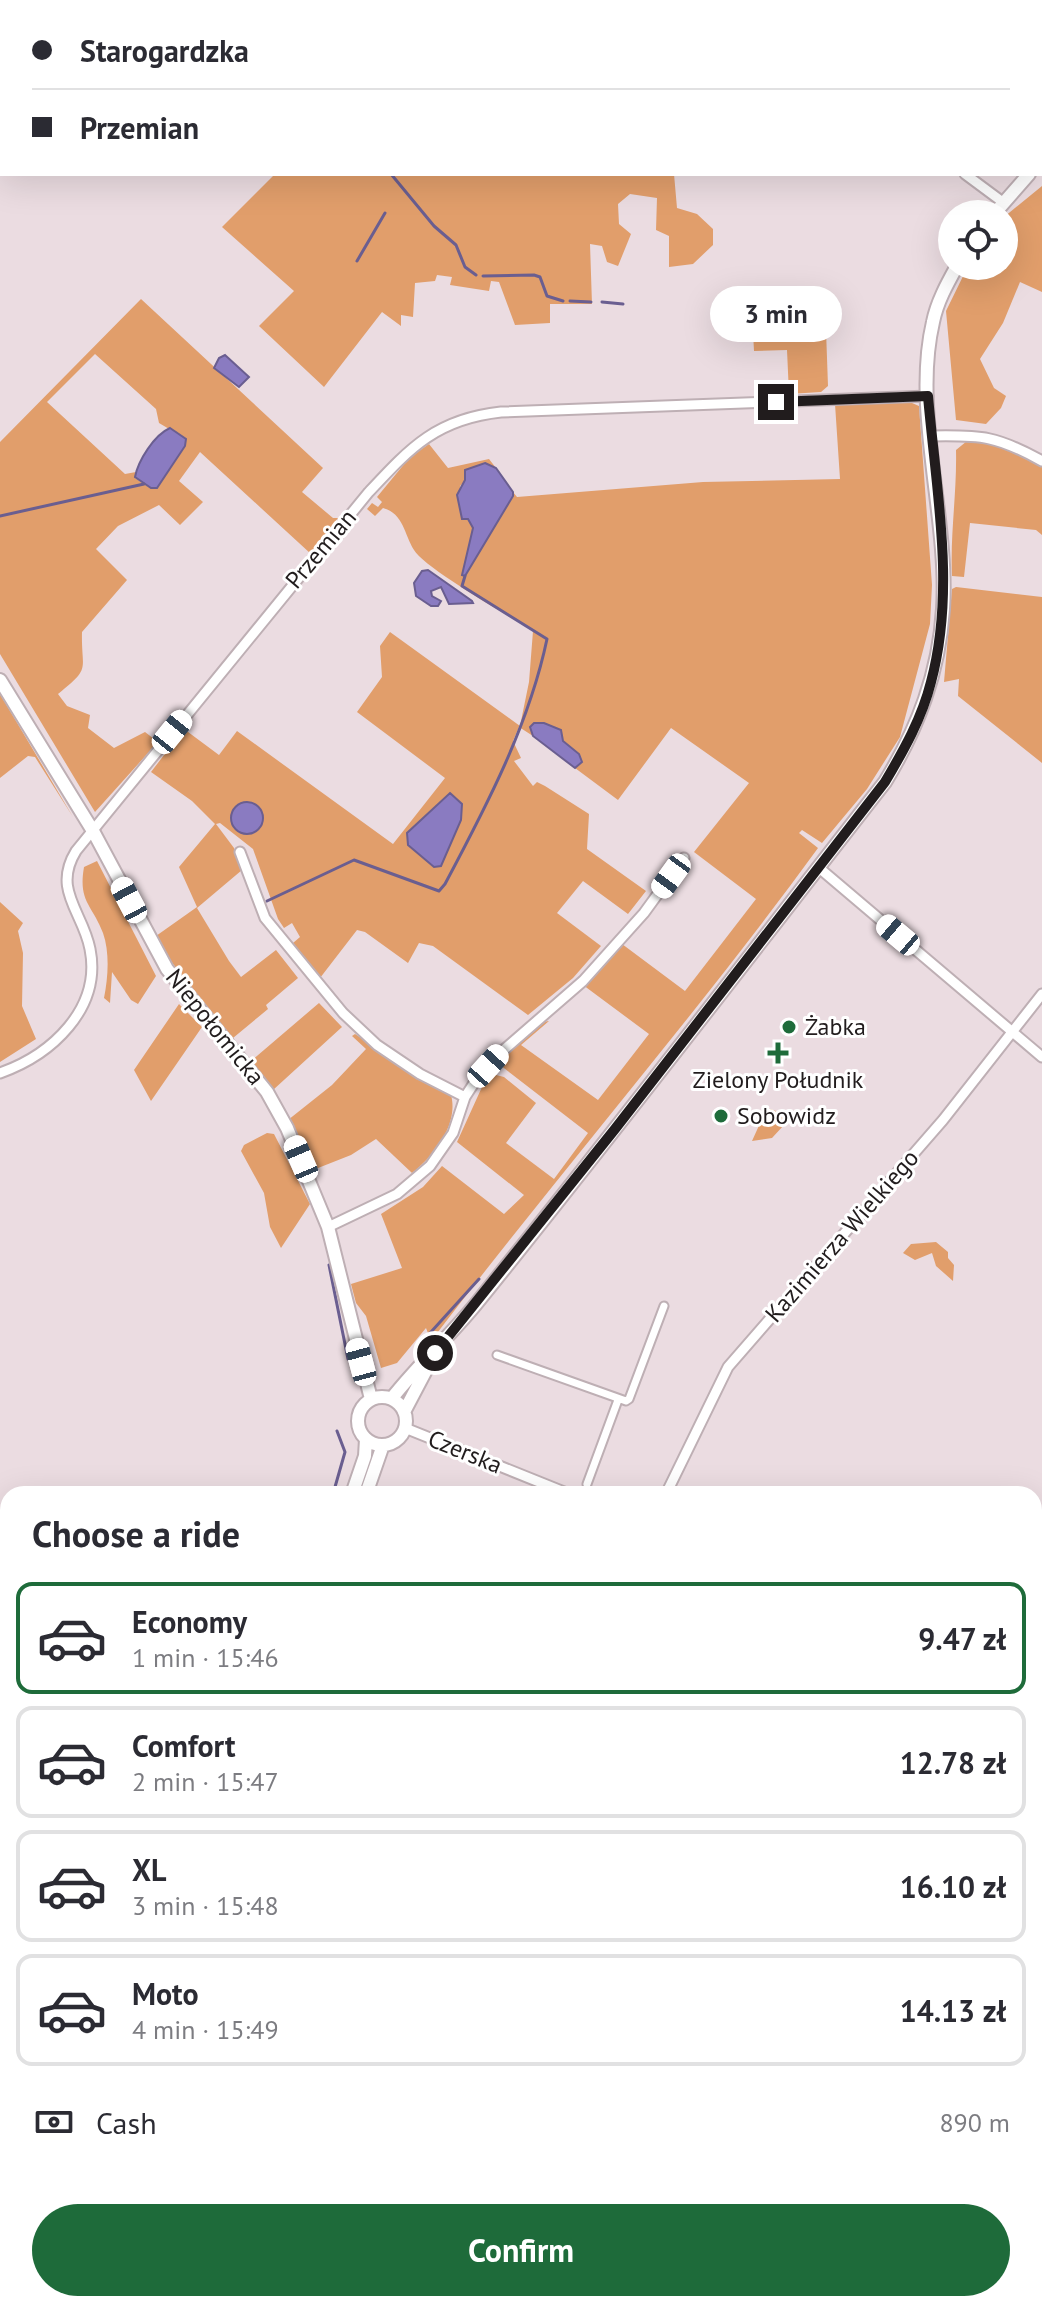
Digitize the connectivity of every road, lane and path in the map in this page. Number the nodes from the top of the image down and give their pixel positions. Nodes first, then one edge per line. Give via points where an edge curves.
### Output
1 (968, 176) edge
2 (1027, 176) edge
3 (1000, 200) edge
4 (1007, 200) edge
5 (949, 280) edge
6 (928, 396) junction
7 (932, 436) junction
8 (1042, 461) edge
9 (0, 680) edge
10 (93, 831) junction
11 (240, 852) dead end
12 (684, 858) dead end
13 (818, 867) junction
14 (1042, 994) edge
15 (1012, 1032) junction
16 (1042, 1057) edge
17 (0, 1073) edge
18 (465, 1097) junction
19 (328, 1227) junction
20 (664, 1306) dead end
21 (660, 1318) junction
22 (669, 1321) dead end
23 (435, 1353) junction
24 (497, 1355) dead end
25 (392, 1398) junction
26 (371, 1399) junction
27 (618, 1400) junction
28 (404, 1412) junction
29 (405, 1428) junction
30 (366, 1439) junction
31 (383, 1445) junction
32 (591, 1482) dead end
33 (355, 1486) edge
34 (369, 1486) edge
35 (549, 1486) edge
36 (670, 1486) edge

1 - 3 street
2 - 4 main road
5 - 6 main road via 933,321
6 - 7 main road
6 - 10 street, Przemian via 501,412 460,419 424,437 368,493
7 - 8 street via 986,436
7 - 13 main road via 943,582 932,681 885,782
9 - 10 main road, Niepołomicka
10 - 17 street, Przemian via 76,851 66,875 90,947 92,975 84,1003 53,1044 23,1065
10 - 19 main road, Niepołomicka via 167,969 267,1092
11 - 18 street via 265,918 343,1013 377,1045
12 - 18 street via 583,981 499,1054
13 - 15 street
13 - 23 main road
14 - 15 street, Kazimierza Wielkiego
15 - 16 street
15 - 36 street, Kazimierza Wielkiego via 943,1120 728,1367
18 - 19 street via 453,1133 412,1184
19 - 26 main road, Niepołomicka
20 - 21 street
21 - 22 street
21 - 27 street via 629,1399
23 - 25 main road via 416,1367
23 - 28 main road
24 - 27 street
25 - 26 main road
25 - 28 main road
26 - 30 main road via 358,1418
27 - 32 street
28 - 29 main road
29 - 31 main road via 397,1440
29 - 35 street, Czerska
30 - 31 main road
30 - 33 main road
31 - 34 main road

